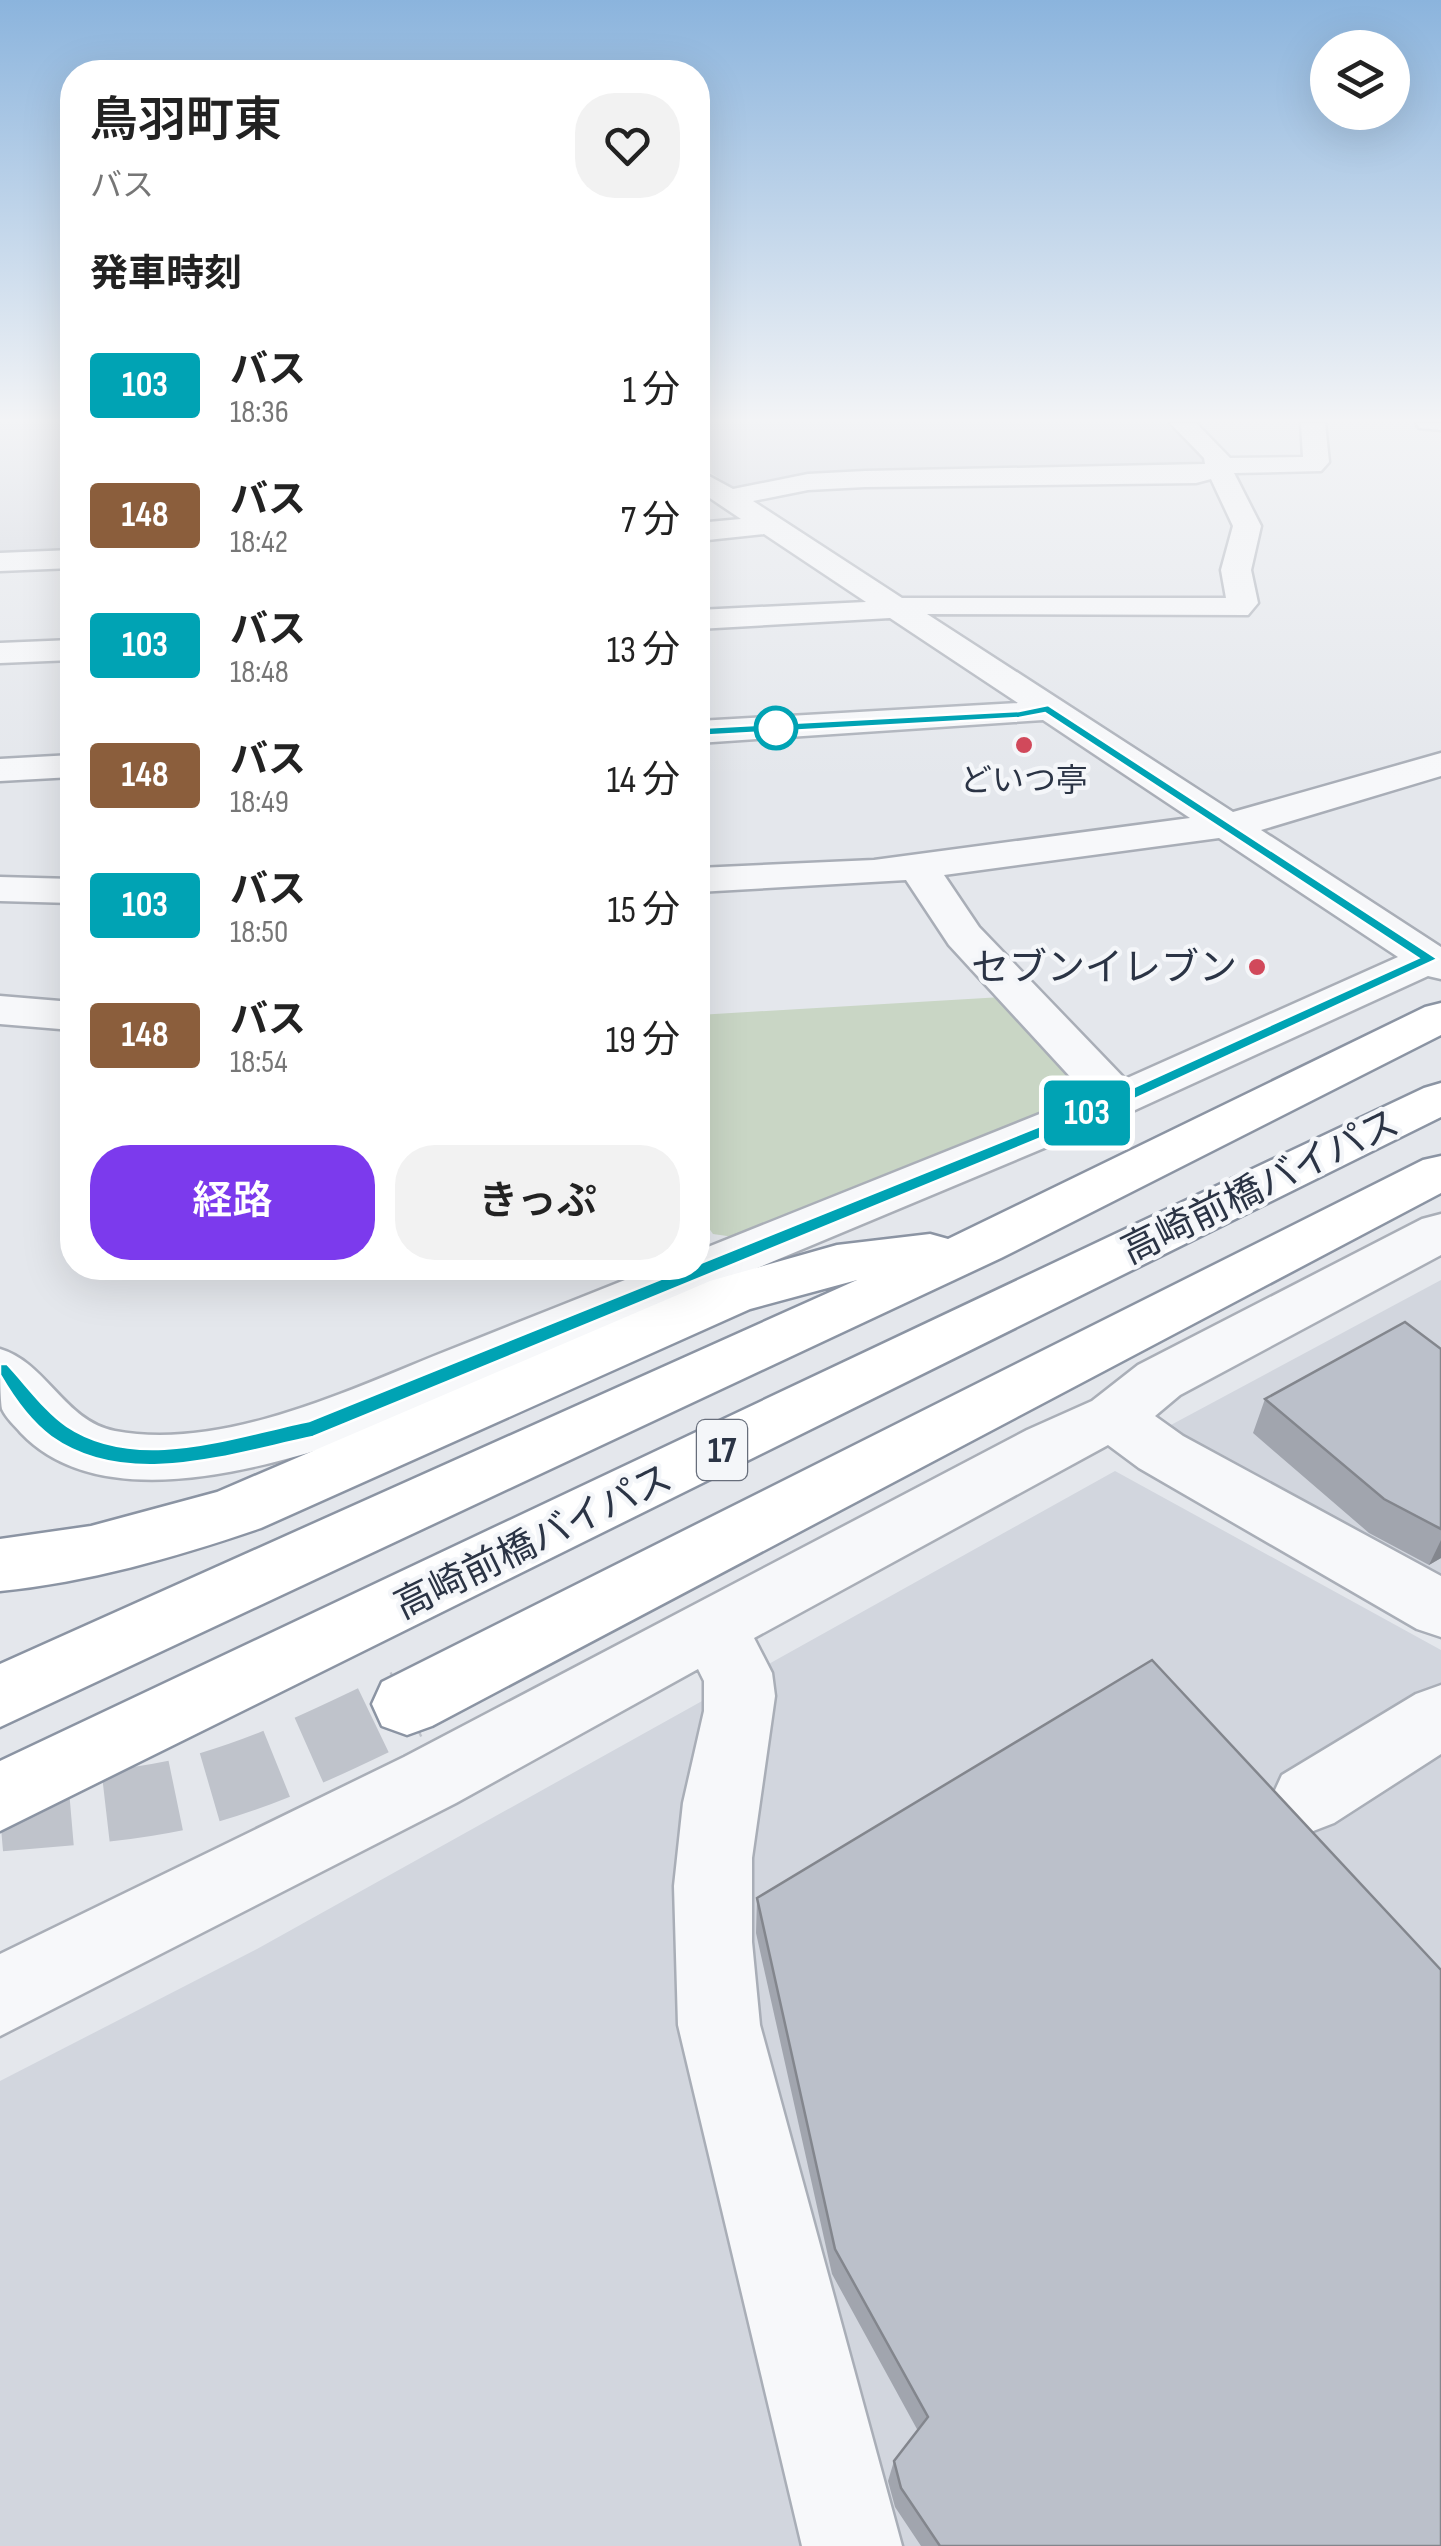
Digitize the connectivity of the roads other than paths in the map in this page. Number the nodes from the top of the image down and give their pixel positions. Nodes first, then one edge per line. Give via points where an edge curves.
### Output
1 (793, 542) edge
2 (1243, 542) edge
3 (60, 560) edge
4 (0, 562) edge
5 (894, 608) junction
6 (710, 619) edge
7 (60, 651) edge
8 (0, 654) edge
9 (1048, 709) junction
10 (710, 731) edge
11 (1441, 764) edge
12 (60, 767) edge
13 (0, 770) edge
14 (1226, 825) junction
15 (918, 867) junction
16 (710, 879) edge
17 (0, 889) edge
18 (60, 892) edge
19 (1435, 962) edge
20 (0, 1010) edge
21 (60, 1015) edge
22 (1441, 1017) edge
23 (1441, 1098) edge
24 (1118, 1100) junction
25 (1441, 1172) edge
26 (1441, 1232) edge
27 (982, 1245) junction
28 (710, 1252) edge
29 (645, 1280) edge
30 (0, 1370) edge
31 (1112, 1418) junction
32 (0, 1565) edge
33 (1441, 1609) edge
34 (706, 1630) junction
35 (0, 1697) edge
36 (407, 1704) tunnel mouth
37 (1441, 1716) edge
38 (0, 1797) edge
39 (1308, 1799) dead end
40 (0, 1996) edge
41 (852, 2546) edge

1 - 5 street
2 - 5 street via 1236,570 1242,603 1236,608
3 - 4 street
5 - 6 street
5 - 9 street
7 - 8 street
9 - 10 street
9 - 14 street
11 - 14 street
12 - 13 street
14 - 15 street
14 - 19 street
15 - 16 street
15 - 24 street via 964,936
17 - 18 street
19 - 24 street
20 - 21 street
22 - 27 highway, 高崎前橋バイパス / 17
23 - 38 highway, 高崎前橋バイパス / 17
24 - 28 street
25 - 36 highway
26 - 31 street via 1159,1380
27 - 32 highway via 837,1264 730,1295 239,1510 97,1551
27 - 35 highway, 高崎前橋バイパス / 17
29 - 30 street via 313,1428 172,1458 86,1446 57,1430
31 - 33 street
31 - 34 street
34 - 40 street via 430,1780
34 - 41 street via 733,1660 739,1680 711,1893 719,2025
37 - 39 street

